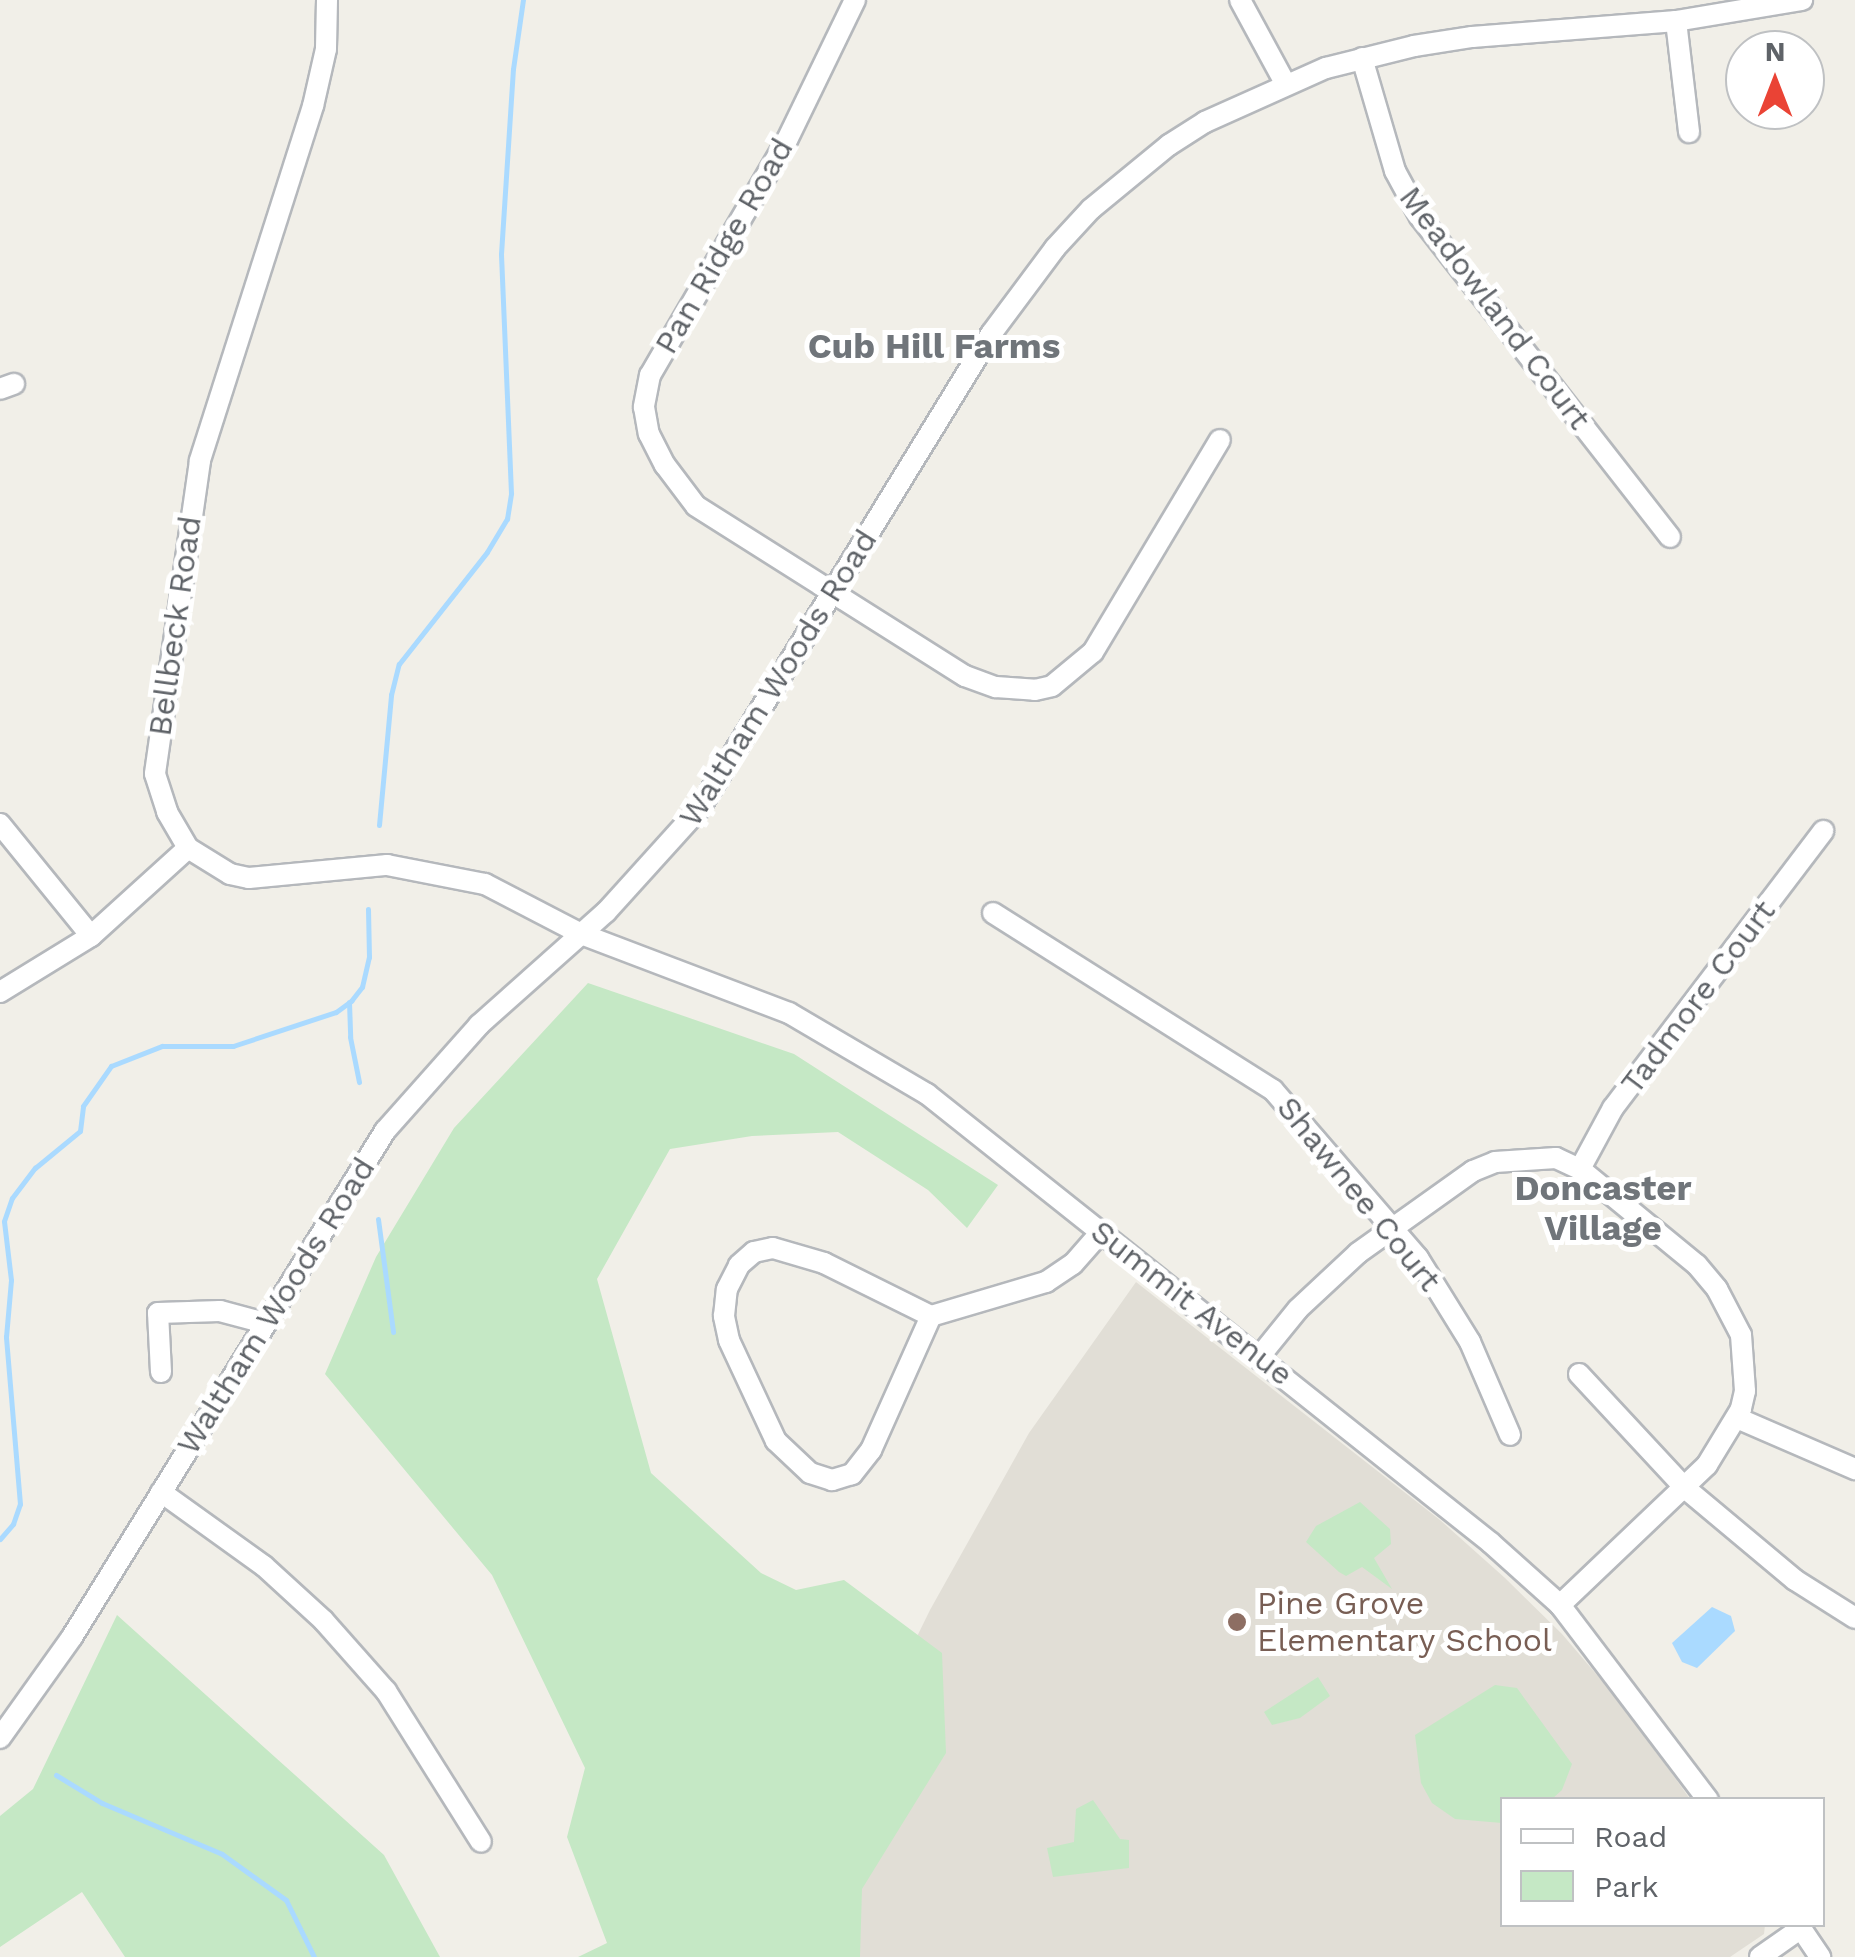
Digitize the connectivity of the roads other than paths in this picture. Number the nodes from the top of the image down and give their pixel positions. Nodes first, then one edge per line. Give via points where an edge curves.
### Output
1 (327, 0) edge
2 (856, 0) edge
3 (1240, 0) edge
4 (1802, 0) edge
5 (1676, 22) junction
6 (1362, 58) junction
7 (1284, 84) junction
8 (1688, 132) dead end
9 (1220, 440) dead end
10 (1670, 537) dead end
11 (833, 596) junction
12 (0, 824) edge
13 (1823, 831) dead end
14 (188, 848) junction
15 (993, 913) dead end
16 (581, 934) junction
17 (91, 936) junction
18 (0, 992) edge
19 (1580, 1169) junction
20 (1102, 1231) junction
21 (1394, 1231) junction
22 (931, 1316) junction
23 (265, 1323) junction
24 (1260, 1356) junction
25 (160, 1372) dead end
26 (1580, 1374) dead end
27 (1738, 1418) junction
28 (1510, 1435) dead end
29 (1855, 1469) edge
30 (1685, 1488) junction
31 (161, 1492) junction
32 (1560, 1605) junction
33 (1855, 1618) edge
34 (0, 1738) edge
35 (1706, 1797) edge
36 (482, 1842) dead end
37 (1799, 1927) edge
38 (1760, 1957) edge
39 (1820, 1957) edge

1 - 14 street, Bellbeck Road via 326,49 313,106 200,460 154,774
2 - 11 street, Pan Ridge Road via 787,140 666,343 644,407 665,465 696,506
3 - 7 street
4 - 5 street, Waltham Woods Road
5 - 6 street, Waltham Woods Road via 1472,37
5 - 8 street
6 - 7 street, Waltham Woods Road
6 - 10 street, Meadowland Court via 1395,171 1420,216
7 - 11 street, Waltham Woods Road via 1170,144 1055,248 991,334
9 - 11 street, Pan Ridge Road via 1093,652 1052,686 1014,690 980,683
11 - 16 street, Waltham Woods Road via 700,808
12 - 17 street
13 - 19 street, Tadmore Court via 1613,1108
14 - 16 street, Bellbeck Road via 230,874 250,878 363,866 436,871 484,884
14 - 17 street
15 - 21 street, Shawnee Court via 1274,1090
16 - 20 street, Summit Avenue via 789,1013 861,1053 926,1094
16 - 23 street, Waltham Woods Road via 479,1025 385,1132
17 - 18 street
19 - 21 street via 1556,1158 1495,1162 1472,1170
19 - 27 street via 1698,1265 1717,1289 1743,1349 1745,1391
20 - 22 street via 1046,1282
20 - 24 street, Summit Avenue
21 - 24 street via 1328,1280
21 - 28 street, Shawnee Court via 1452,1308
22 - 22 street via 824,1263 773,1248 739,1265 726,1289 724,1316 770,1431 810,1472 832,1480 852,1474 871,1450
23 - 25 street via 220,1310 158,1313
23 - 31 street, Waltham Woods Road
24 - 32 street, Summit Avenue
26 - 30 street
27 - 29 street
27 - 30 street
30 - 32 street
30 - 33 street via 1795,1580
31 - 34 street, Waltham Woods Road
31 - 36 street via 264,1566 324,1621 386,1691
32 - 35 street, Summit Avenue
37 - 38 street
37 - 39 street

